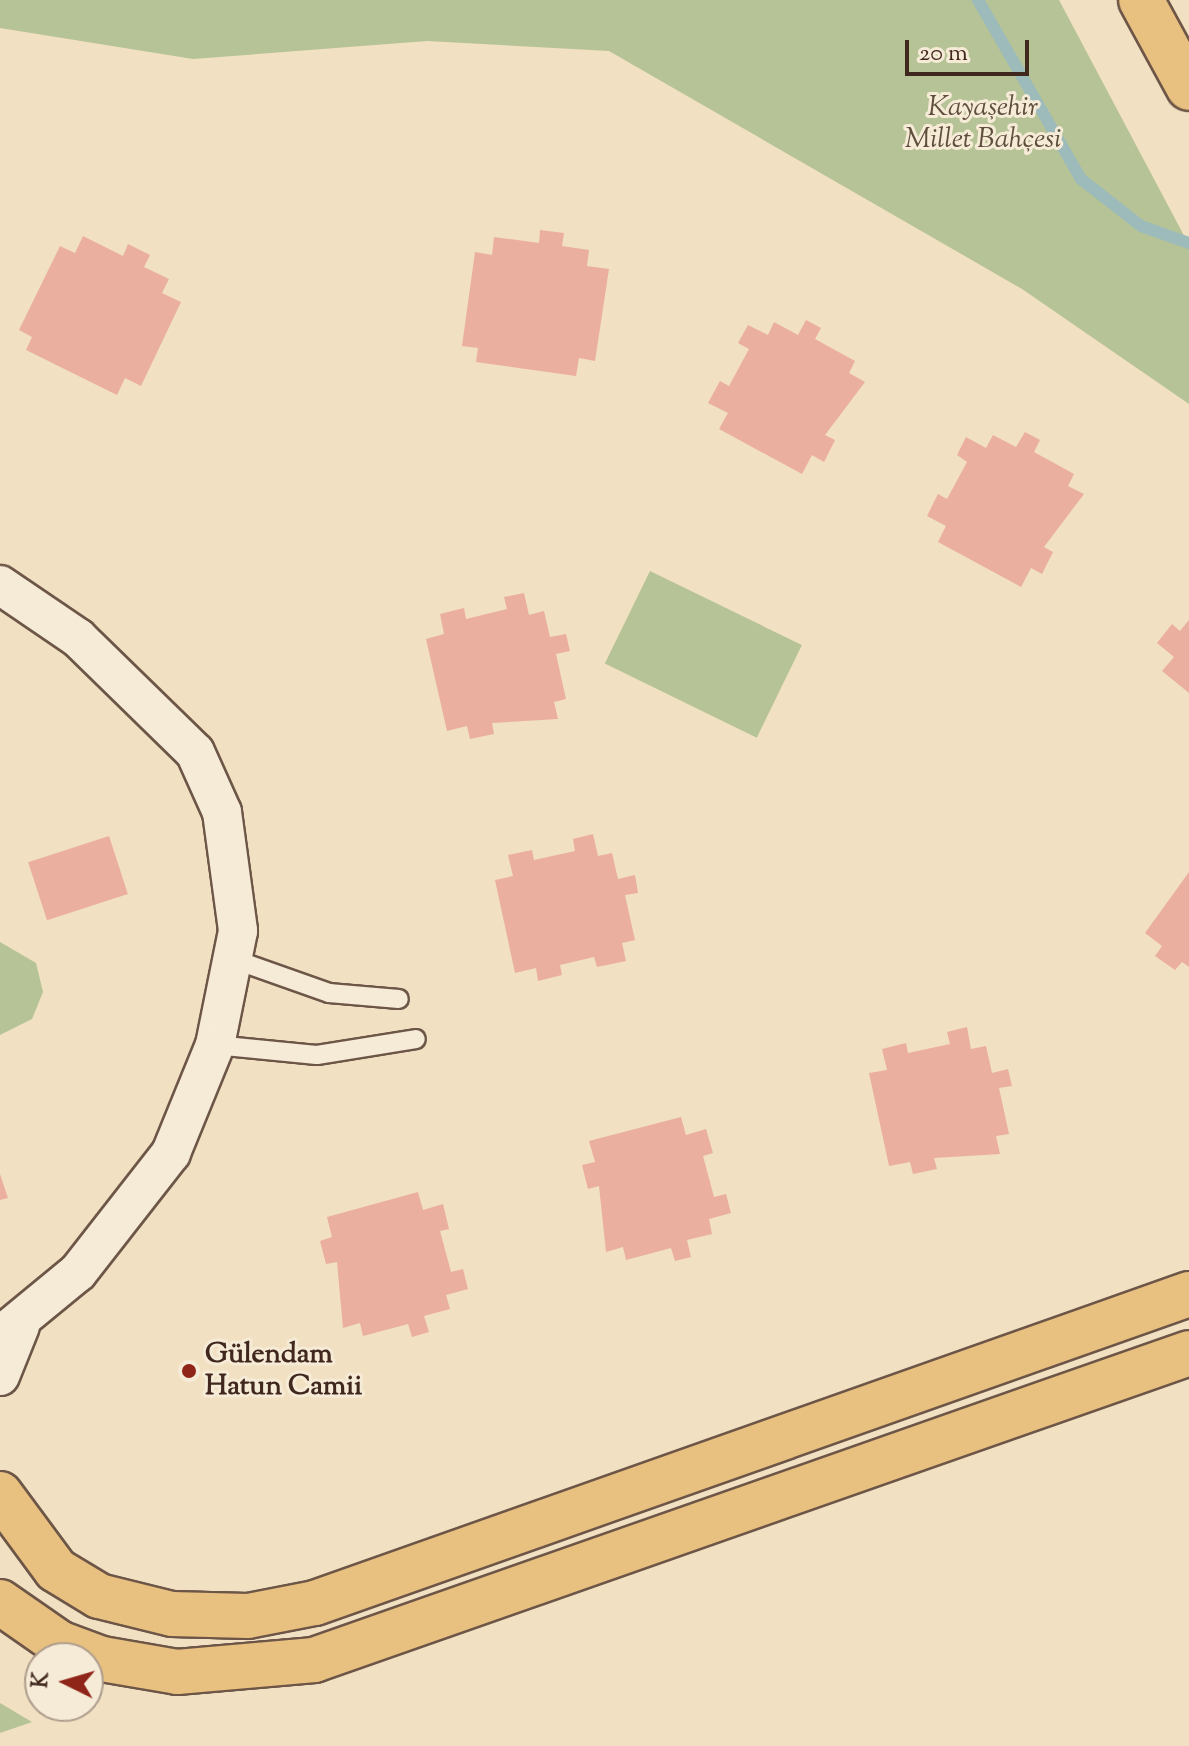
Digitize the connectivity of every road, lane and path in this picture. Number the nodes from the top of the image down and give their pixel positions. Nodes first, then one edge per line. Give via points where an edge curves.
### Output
1 (1141, 0) edge
2 (1189, 88) edge
3 (0, 585) edge
4 (233, 959) junction
5 (399, 999) dead end
6 (416, 1039) dead end
7 (215, 1045) junction
8 (1189, 1294) edge
9 (10, 1331) edge
10 (1189, 1353) edge
11 (0, 1376) edge
12 (0, 1494) edge
13 (0, 1602) edge

1 - 2 main road
3 - 4 street via 78,638 195,752 227,837 238,931
4 - 5 lane via 329,993
4 - 7 street
6 - 7 lane via 317,1055
7 - 9 street via 171,1153 78,1272
8 - 12 main road via 315,1603 248,1616 172,1614 99,1596 56,1570
9 - 11 street
10 - 13 main road via 314,1660 177,1672 102,1659 59,1643

